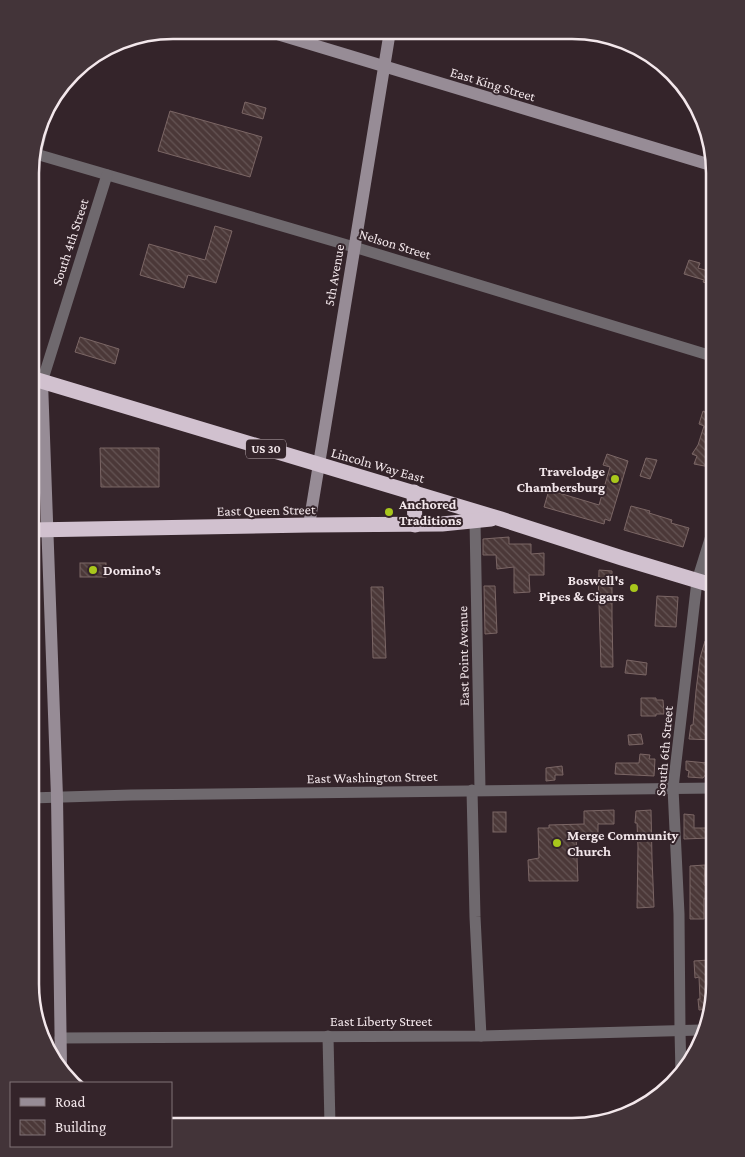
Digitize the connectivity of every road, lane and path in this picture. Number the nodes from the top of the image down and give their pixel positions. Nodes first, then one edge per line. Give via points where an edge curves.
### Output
1 (294, 39) edge
2 (389, 39) edge
3 (384, 66) junction
4 (40, 155) edge
5 (705, 163) edge
6 (107, 175) junction
7 (354, 247) junction
8 (706, 354) edge
9 (39, 371) edge
10 (39, 381) edge
11 (39, 425) edge
12 (318, 465) junction
13 (414, 492) junction
14 (501, 519) junction
15 (475, 521) junction
16 (309, 525) junction
17 (415, 525) junction
18 (39, 530) edge
19 (46, 530) junction
20 (706, 552) edge
21 (697, 581) junction
22 (706, 584) edge
23 (674, 788) junction
24 (706, 788) edge
25 (476, 790) junction
26 (57, 797) junction
27 (39, 798) edge
28 (680, 1030) junction
29 (698, 1030) edge
30 (328, 1036) junction
31 (481, 1036) junction
32 (60, 1038) junction
33 (61, 1058) edge
34 (681, 1063) edge
35 (330, 1118) edge

1 - 3 street, East King Street
2 - 3 street, 5th Avenue
3 - 5 street, East King Street
3 - 7 street, 5th Avenue
4 - 6 street, Nelson Street
6 - 7 street, Nelson Street
6 - 9 street, South 4th Street
7 - 8 street, Nelson Street
7 - 12 street, 5th Avenue
10 - 12 highway, Lincoln Way East / US 30
11 - 19 street, South 4th Street
12 - 13 highway, Lincoln Way East / US 30
12 - 16 street, 5th Avenue
13 - 14 highway, Lincoln Way East / US 30
13 - 17 highway
14 - 15 highway, East Queen Street / US 30
14 - 21 highway, Lincoln Way East / US 30
15 - 17 highway, East Queen Street / US 30
15 - 25 street, East Point Avenue
16 - 17 highway, East Queen Street / US 30
16 - 19 highway, East Queen Street / US 30
18 - 19 highway, East Queen Street / US 30
19 - 26 street, South 4th Street
20 - 21 street, South 6th Street
21 - 22 highway, Lincoln Way East / US 30
21 - 23 street, South 6th Street
23 - 24 street, East Washington Street
23 - 25 street, East Washington Street
23 - 28 street, South 6th Street
25 - 26 street, East Washington Street
25 - 31 street, East Point Avenue via 475,917
26 - 27 street, East Washington Street
26 - 32 street, South 4th Street
28 - 29 street, East Liberty Street
28 - 31 street, East Liberty Street
28 - 34 street, South 6th Street
30 - 31 street, East Liberty Street
30 - 32 street, East Liberty Street
30 - 35 street
32 - 33 street, South 4th Street

